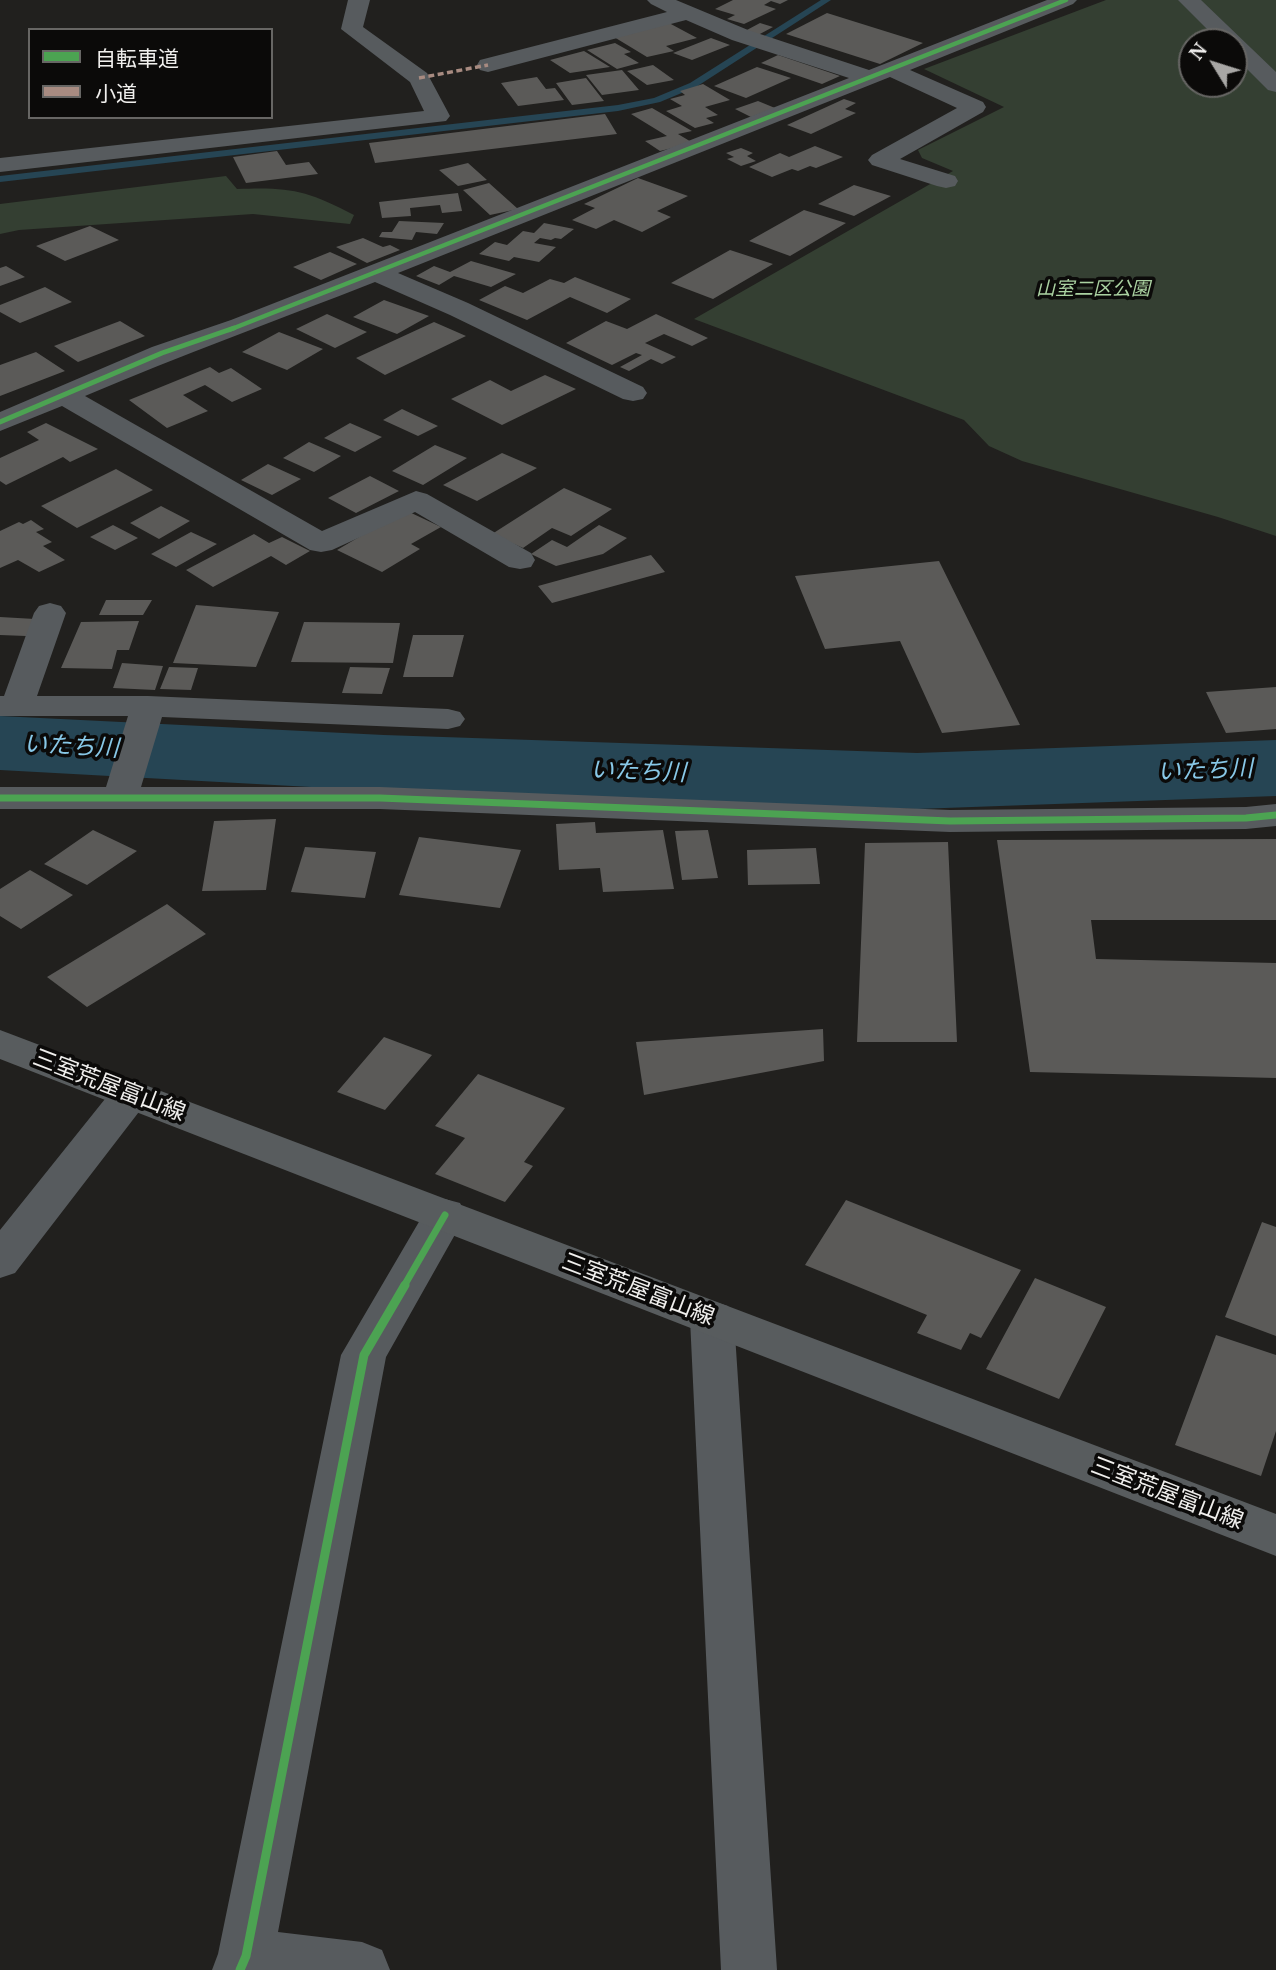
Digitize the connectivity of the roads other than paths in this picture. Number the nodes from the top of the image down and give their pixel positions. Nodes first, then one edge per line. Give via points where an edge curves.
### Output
1 (359, 0) edge
2 (657, 0) edge
3 (1066, 0) edge
4 (1189, 0) edge
5 (687, 13) junction
6 (1218, 28) edge
7 (1248, 58) edge
8 (488, 65) dead end
9 (879, 73) junction
10 (1276, 85) edge
11 (0, 165) edge
12 (946, 181) dead end
13 (374, 272) junction
14 (633, 393) dead end
15 (63, 395) junction
16 (0, 422) edge
17 (520, 560) dead end
18 (50, 613) dead end
19 (9, 706) edge
20 (148, 706) junction
21 (448, 719) dead end
22 (120, 799) junction
23 (8, 805) edge
24 (1276, 815) edge
25 (0, 1044) edge
26 (131, 1094) junction
27 (445, 1215) junction
28 (0, 1261) edge
29 (712, 1319) junction
30 (1276, 1535) edge
31 (243, 1963) edge
32 (362, 1970) edge
33 (748, 1970) edge

1 - 11 street via 352,29 419,78 438,116
2 - 5 street
3 - 9 street
4 - 6 street
5 - 8 street
5 - 9 street via 740,35
7 - 10 street
9 - 12 street via 975,107 880,160
9 - 13 street
13 - 14 street
13 - 15 street via 162,352
15 - 16 street
15 - 17 street via 321,543 416,500
18 - 19 street
19 - 20 street
20 - 21 street
20 - 22 street
22 - 23 street
22 - 24 street via 380,798 950,821
25 - 26 main road, 三室荒屋富山線
26 - 27 main road, 三室荒屋富山線
26 - 28 street
27 - 29 main road, 三室荒屋富山線
27 - 31 street via 363,1355
29 - 30 main road, 三室荒屋富山線
29 - 33 street
31 - 32 street

